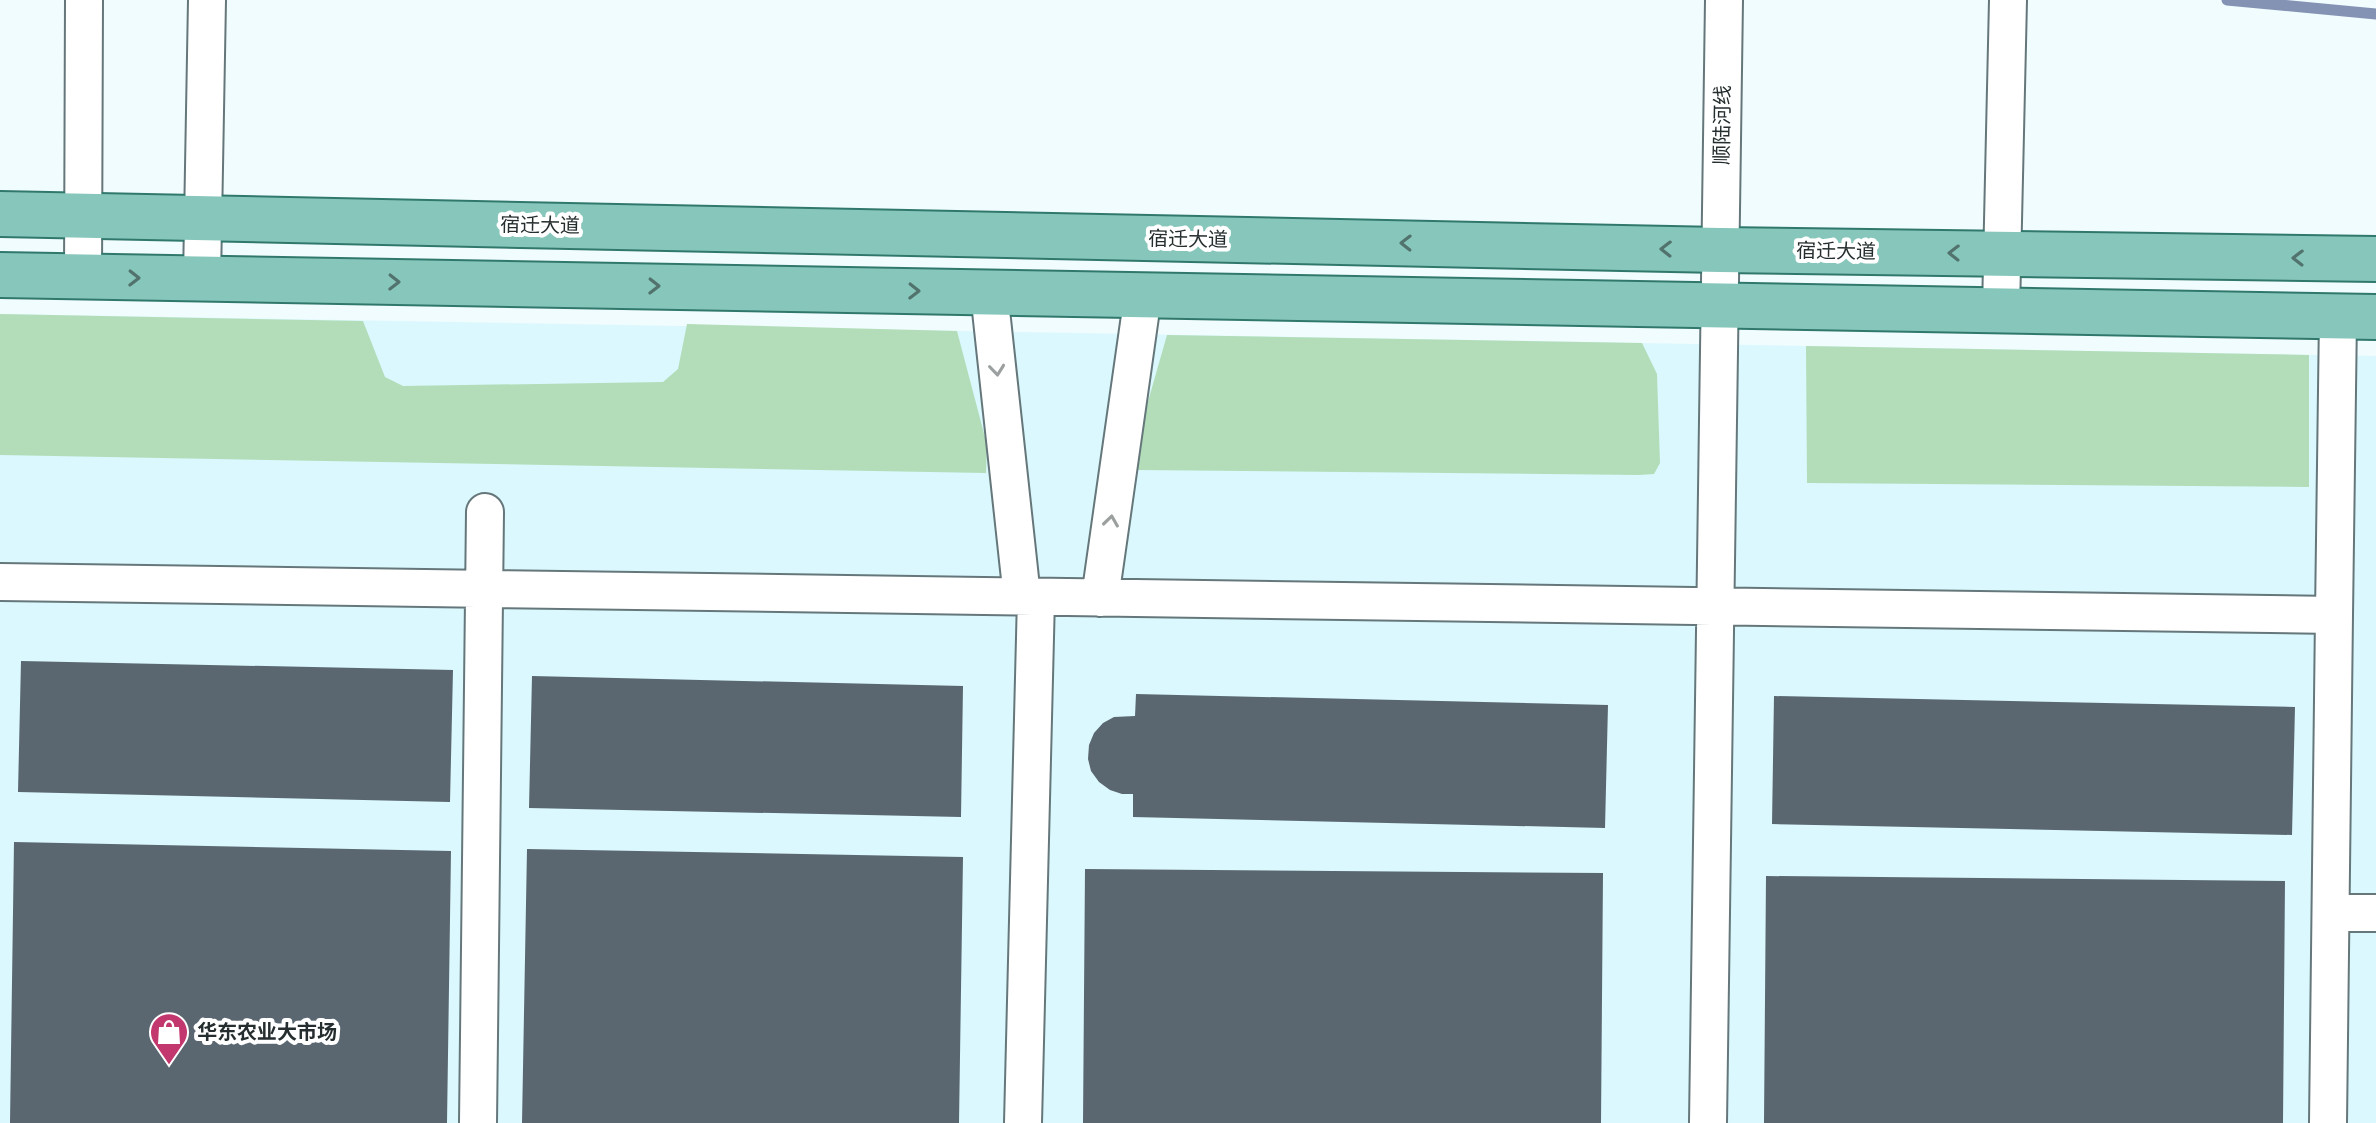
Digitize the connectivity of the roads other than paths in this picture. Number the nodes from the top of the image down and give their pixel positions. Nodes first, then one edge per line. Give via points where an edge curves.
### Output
1 (84, 0) edge
2 (207, 0) edge
3 (1724, 0) edge
4 (2008, 0) edge
5 (0, 214) edge
6 (83, 216) junction
7 (203, 218) junction
8 (1720, 250) junction
9 (2002, 253) junction
10 (2376, 259) edge
11 (0, 275) edge
12 (83, 277) junction
13 (202, 279) junction
14 (989, 292) junction
15 (1143, 295) junction
16 (1720, 304) junction
17 (2001, 310) junction
18 (2357, 317) edge
19 (485, 512) dead end
20 (0, 582) edge
21 (485, 589) junction
22 (1029, 597) junction
23 (1100, 598) junction
24 (1716, 606) junction
25 (2334, 615) junction
26 (2331, 913) junction
27 (2376, 913) edge
28 (478, 1123) edge
29 (1023, 1123) edge
30 (1708, 1123) edge
31 (2328, 1123) edge

1 - 6 street
2 - 7 street
3 - 8 street, 顺陆河线
4 - 9 street
5 - 6 main road, 宿迁大道
6 - 7 main road, 宿迁大道
6 - 12 street
8 -> 7 main road, 宿迁大道
7 - 13 street
9 -> 8 main road, 宿迁大道
8 - 16 street, 顺陆河线
10 -> 9 main road, 宿迁大道
9 - 17 street
11 - 12 main road
12 -> 13 main road
13 -> 14 main road
14 - 15 main road
14 -> 22 street
15 - 16 main road
23 -> 15 street
16 - 17 main road
16 - 24 street, 顺陆河线
17 - 18 main road
18 - 25 street
19 - 21 street
20 - 21 street
21 - 22 street
21 - 28 street
22 - 23 street
22 - 29 street
23 - 24 street
24 - 25 street
24 - 30 street, 顺陆河线
25 - 26 street
26 - 27 street
26 - 31 street

